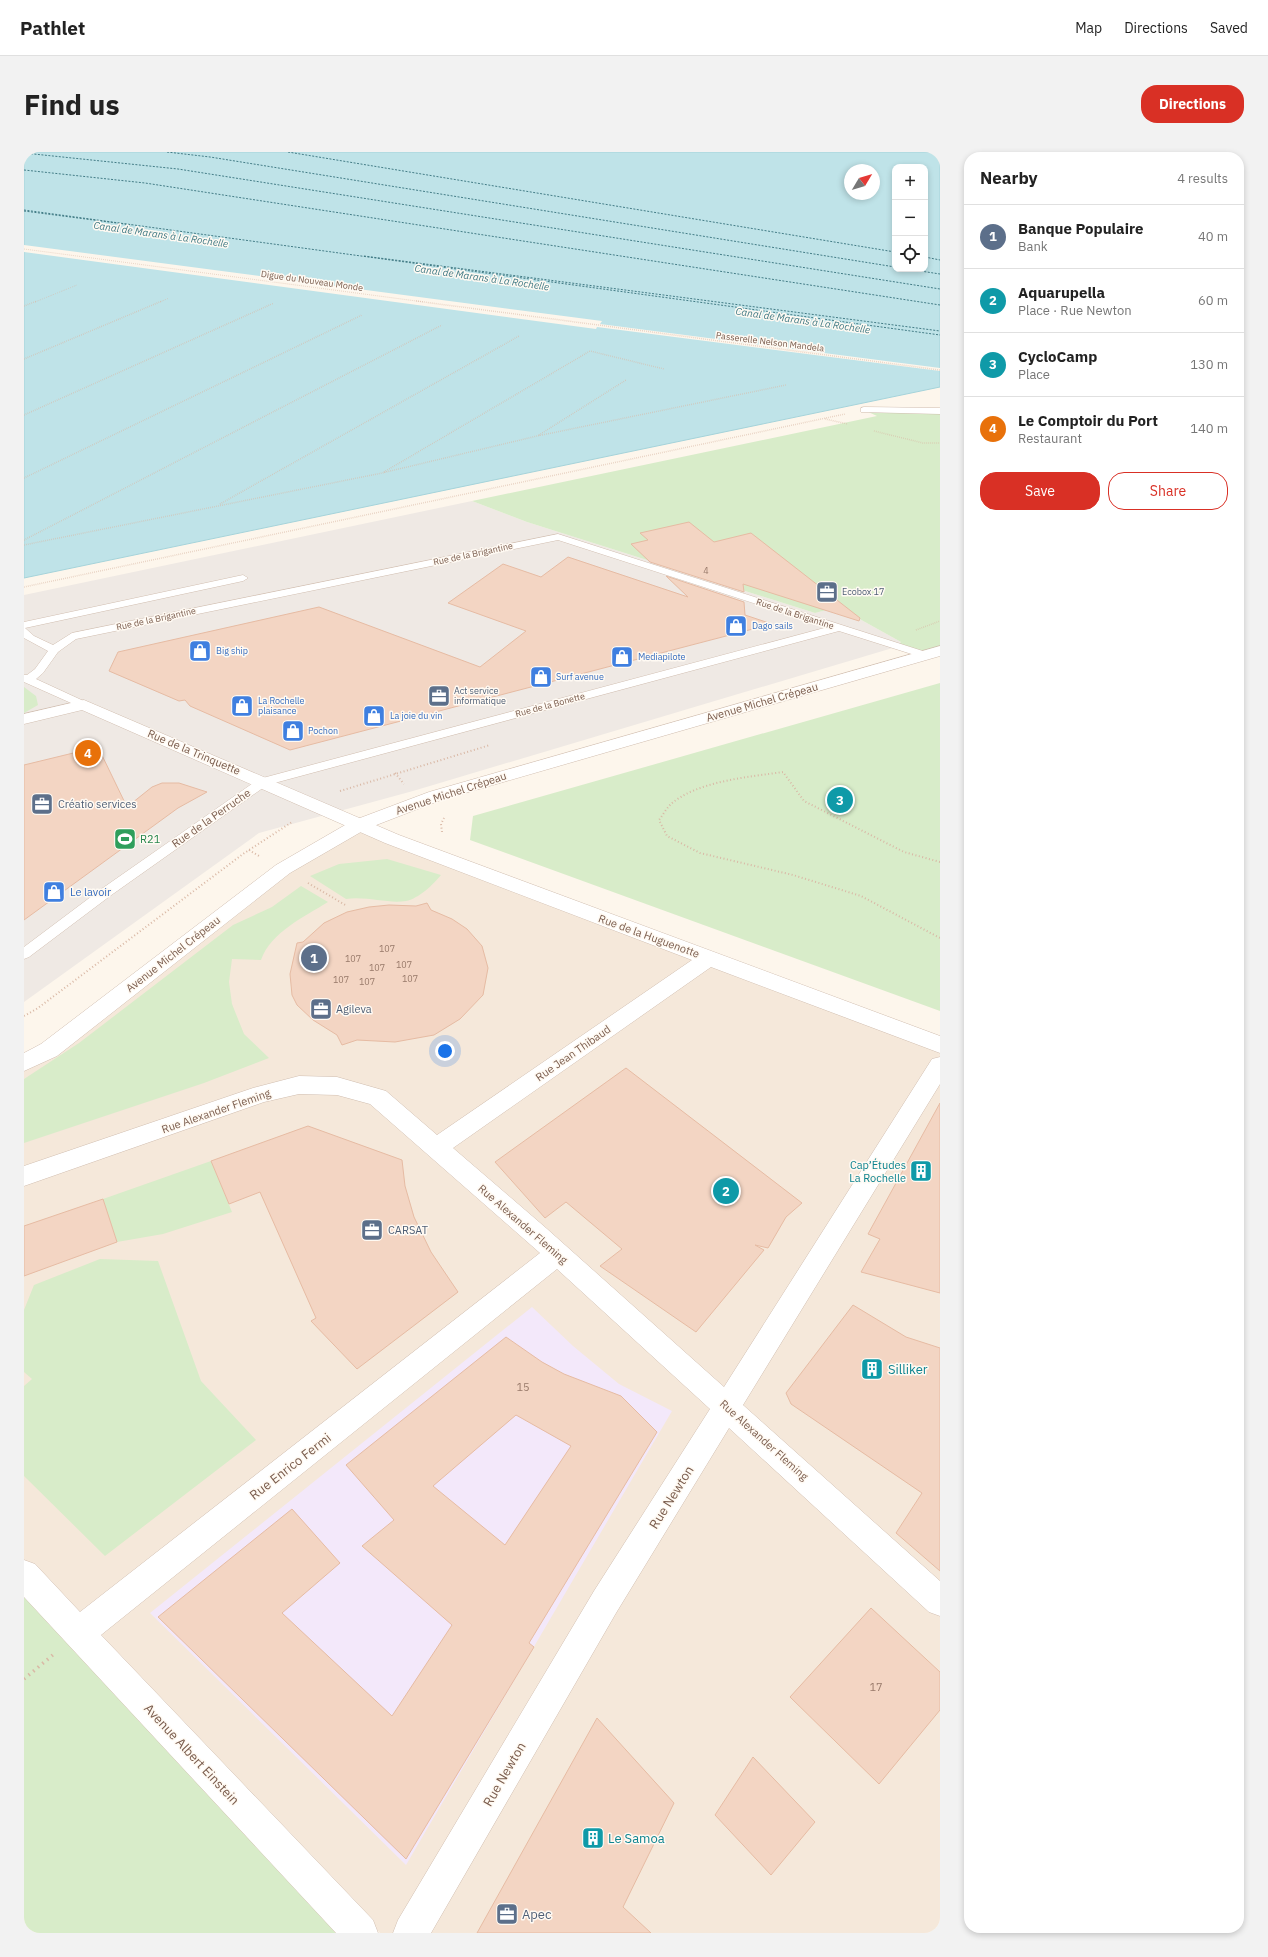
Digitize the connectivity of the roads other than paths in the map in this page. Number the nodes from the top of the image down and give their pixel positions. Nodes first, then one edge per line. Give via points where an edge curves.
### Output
1 (864, 410) road end
2 (940, 411) edge
3 (243, 578) dead end
4 (24, 625) edge
5 (838, 628) junction
6 (24, 631) edge
7 (54, 650) junction
8 (932, 653) edge
9 (26, 679) edge
10 (84, 705) junction
11 (24, 719) edge
12 (263, 782) junction
13 (359, 824) junction
14 (24, 954) edge
15 (709, 958) junction
16 (940, 1045) edge
17 (24, 1063) edge
18 (940, 1065) edge
19 (436, 1148) junction
20 (24, 1176) edge
21 (558, 1254) junction
22 (728, 1406) junction
23 (24, 1575) edge
24 (940, 1601) edge
25 (79, 1633) junction
26 (360, 1933) edge
27 (411, 1933) edge

1 - 2 lane
3 - 4 lane
5 - 7 lane, Rue de la Brigantine via 558,537 72,636
5 - 8 lane, Rue de la Brigantine via 878,641
5 - 12 lane, Rue de la Bonette
6 - 7 lane via 30,638
7 - 9 lane, Rue de la Brigantine via 39,671
8 - 13 street, Avenue Michel Crépeau via 435,796
9 - 10 lane
10 - 11 street
10 - 12 street, Rue de la Trinquette
12 - 13 street, Rue de la Trinquette
12 - 14 lane, Rue de la Perruche via 105,893
13 - 15 street, Rue de la Huguenotte via 627,929
13 - 17 street, Avenue Michel Crépeau via 283,869 49,1050
15 - 16 street, Rue de la Huguenotte
15 - 19 street, Rue Jean Thibaud
18 - 22 street, Rue Newton
19 - 20 street, Rue Alexander Fleming via 378,1097 337,1086 299,1085 261,1094
19 - 21 street, Rue Alexander Fleming
21 - 22 street, Rue Alexander Fleming
21 - 25 street, Rue Enrico Fermi
22 - 24 street, Rue Alexander Fleming
22 - 27 street, Rue Newton via 605,1602
23 - 25 street, Avenue Albert Einstein
25 - 26 street, Avenue Albert Einstein

